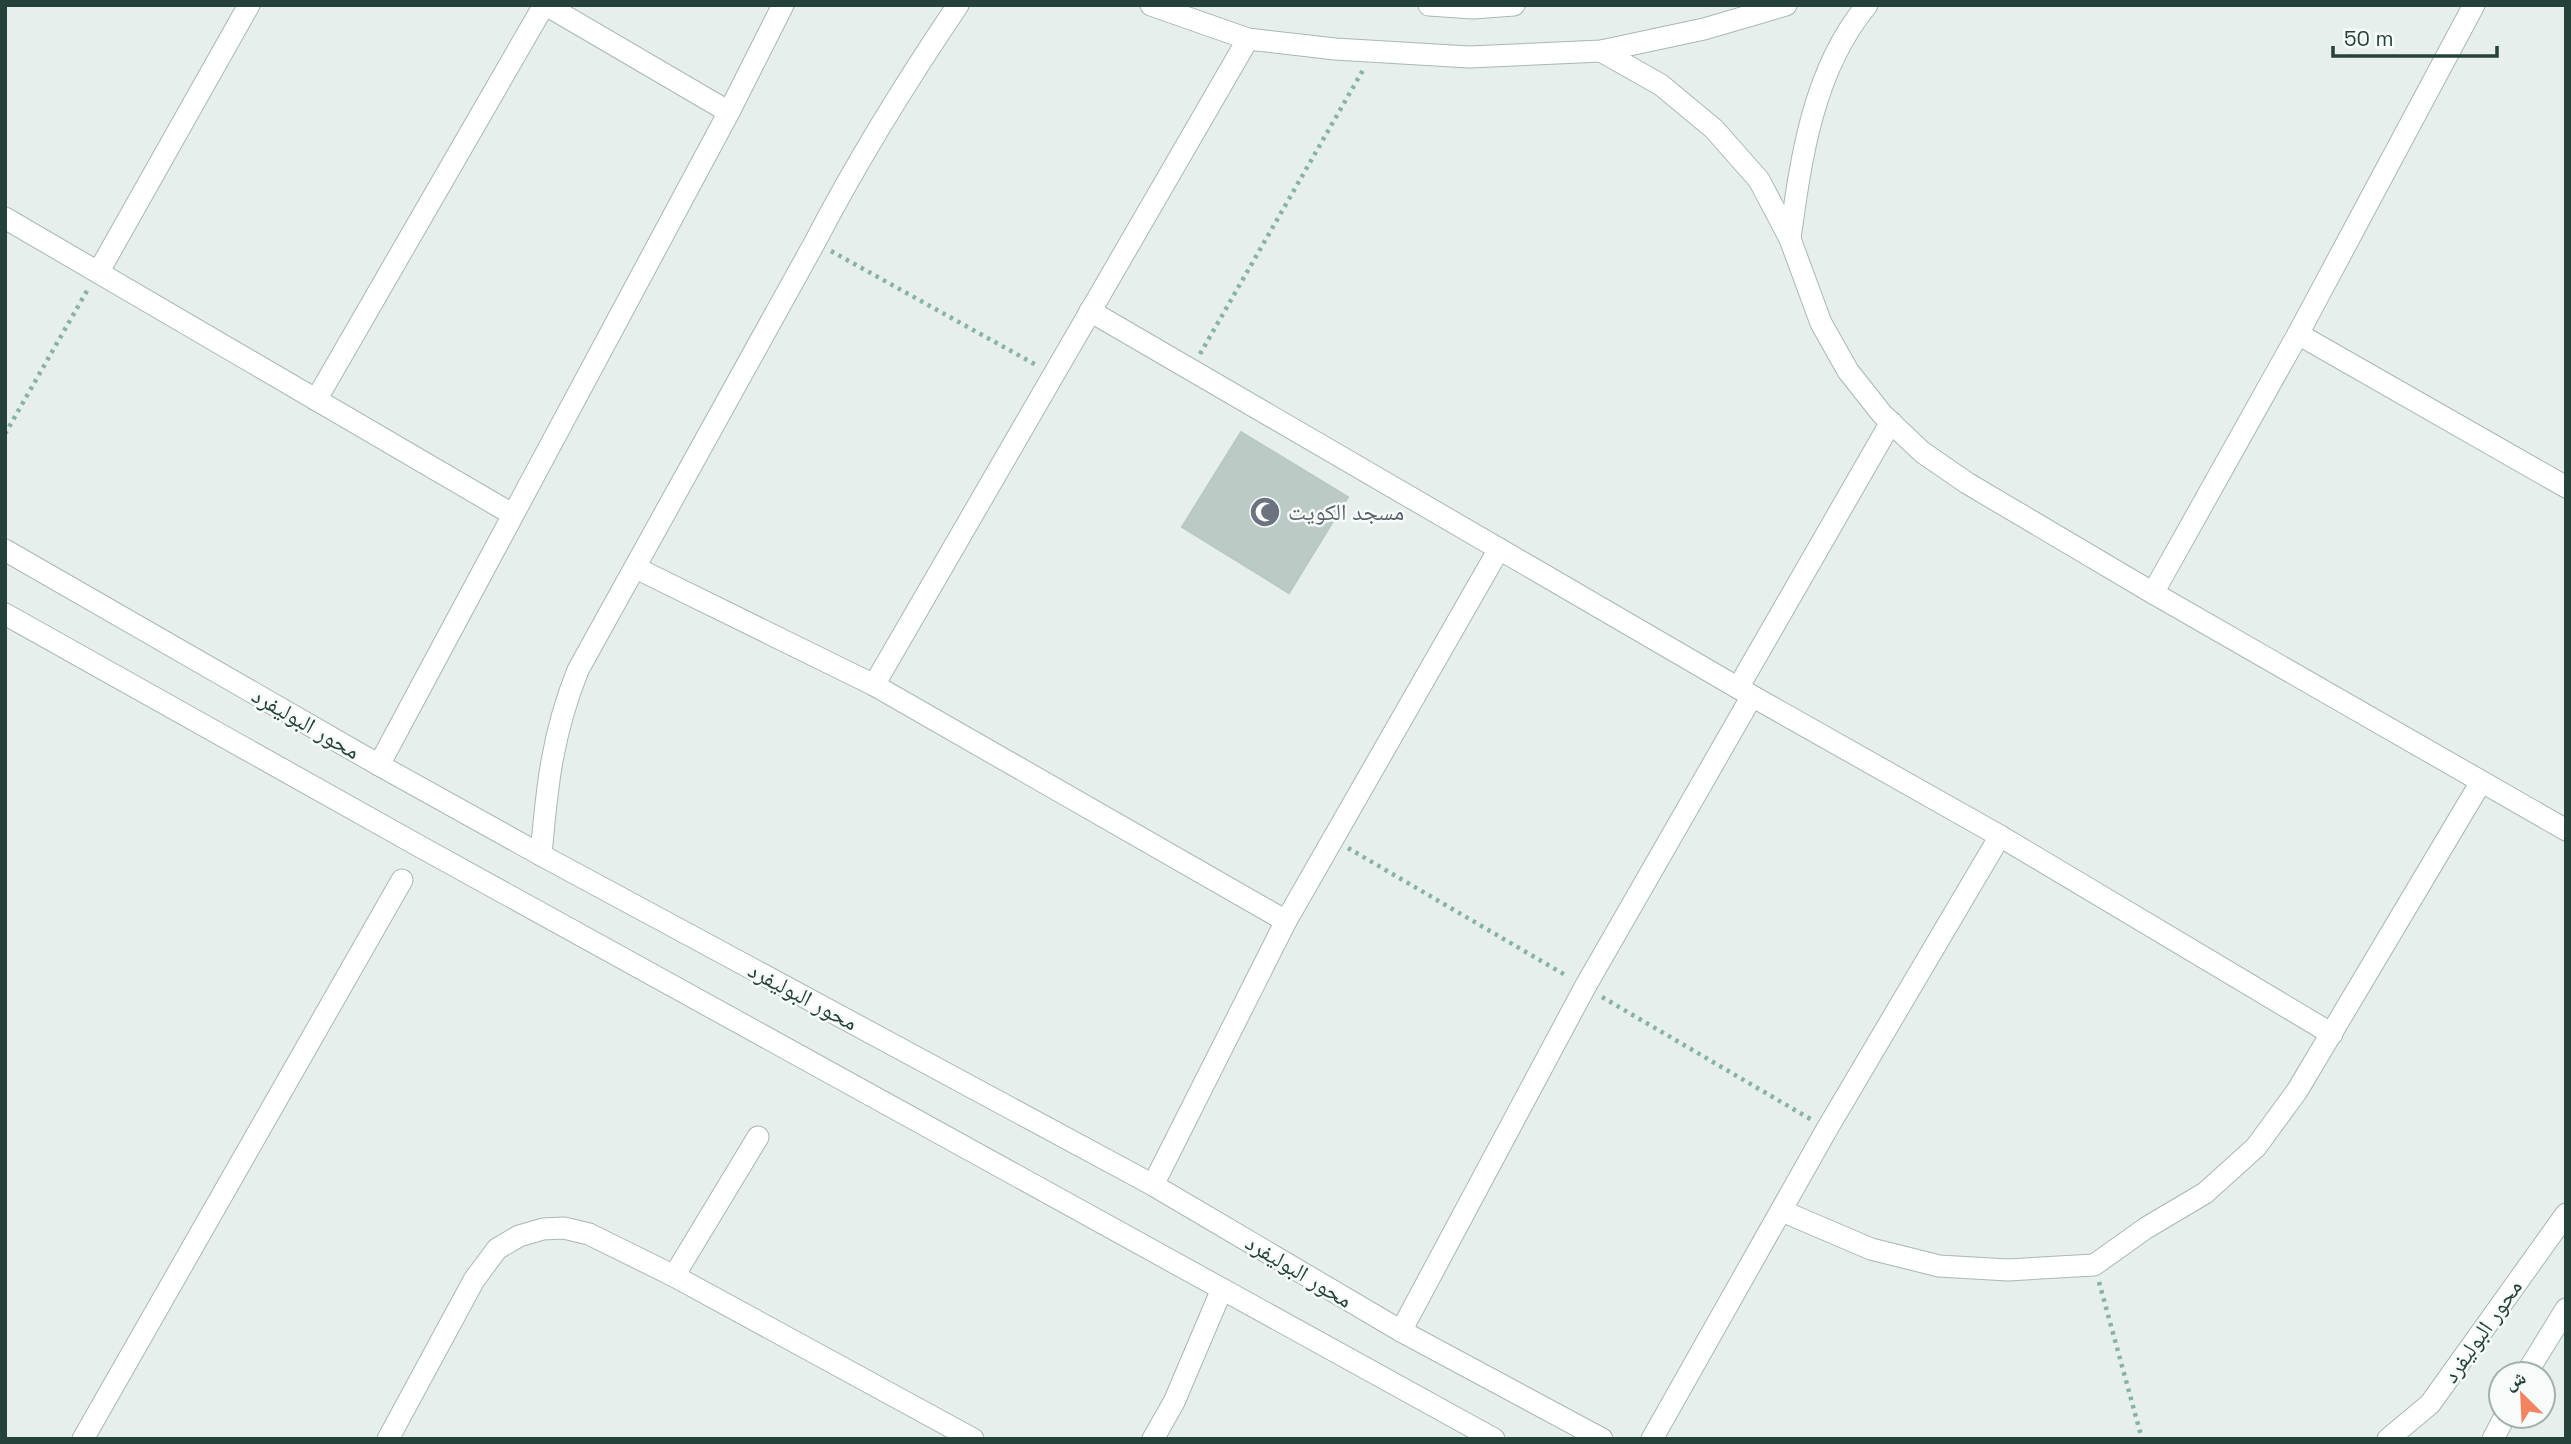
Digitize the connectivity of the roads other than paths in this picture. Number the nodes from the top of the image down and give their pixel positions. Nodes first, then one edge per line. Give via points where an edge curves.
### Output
1 (249, 5) edge
2 (545, 5) edge
3 (783, 5) edge
4 (958, 5) edge
5 (1151, 5) edge
6 (1429, 5) edge
7 (1514, 5) edge
8 (1786, 5) edge
9 (1867, 5) edge
10 (2474, 5) edge
11 (1248, 38) junction
12 (1601, 51) junction
13 (729, 112) junction
14 (5, 218) edge
15 (1790, 239) junction
16 (99, 271) junction
17 (1090, 311) junction
18 (2298, 334) junction
19 (316, 400) junction
20 (1891, 422) junction
21 (2566, 486) edge
22 (512, 514) junction
23 (1499, 549) junction
24 (5, 550) edge
25 (636, 568) junction
26 (2153, 593) junction
27 (5, 614) edge
28 (873, 685) junction
29 (1745, 692) junction
30 (379, 765) junction
31 (2480, 782) junction
32 (2566, 830) edge
33 (2000, 836) junction
34 (541, 855) junction
35 (402, 880) dead end
36 (1286, 921) junction
37 (2332, 1034) junction
38 (758, 1137) dead end
39 (1153, 1185) junction
40 (1782, 1210) junction
41 (2566, 1213) edge
42 (674, 1276) junction
43 (1222, 1289) junction
44 (2566, 1309) edge
45 (1401, 1331) junction
46 (2535, 1360) edge
47 (940, 1420) junction
48 (83, 1439) edge
49 (388, 1439) edge
50 (928, 1439) edge
51 (973, 1439) edge
52 (1153, 1439) edge
53 (1494, 1439) edge
54 (1602, 1439) edge
55 (1652, 1439) edge
56 (2388, 1439) edge

1 - 16 street
2 - 13 street
2 - 19 street
3 - 13 street
4 - 25 street via 851,173
5 - 11 street
6 - 7 street
8 - 12 street via 1704,29
9 - 15 street via 1853,22 1819,89 1800,162
10 - 18 street
11 - 12 street via 1469,57
11 - 17 street
12 - 15 street via 1661,85 1714,129 1759,180
13 - 22 street
14 - 16 street
15 - 20 street via 1821,323 1848,371
16 - 19 street
17 - 23 street
17 - 28 street
18 - 21 street
18 - 26 street
19 - 22 street
20 - 26 street via 1922,452 1967,483
20 - 29 street
22 - 30 street
23 - 29 street
23 - 36 street
24 - 30 street, محور البوليفرد
25 - 28 street
25 - 34 street via 578,670 564,705 548,777
26 - 31 street
27 - 43 street
28 - 36 street
29 - 33 street
29 - 45 street
30 - 34 street, محور البوليفرد
31 - 32 street
31 - 37 street
33 - 37 street
33 - 40 street
34 - 39 street, محور البوليفرد
35 - 48 street
36 - 39 street
37 - 40 street via 2256,1147 2205,1193 2094,1265 1938,1266 1871,1249
38 - 42 street
39 - 45 street, محور البوليفرد
40 - 55 street
41 - 56 street, محور البوليفرد via 2430,1404
42 - 47 street
42 - 49 street via 589,1234 564,1228 519,1236 497,1250 474,1280
43 - 52 street via 1174,1402
43 - 53 street
44 - 46 street
45 - 54 street, محور البوليفرد
47 - 50 street
47 - 51 street

